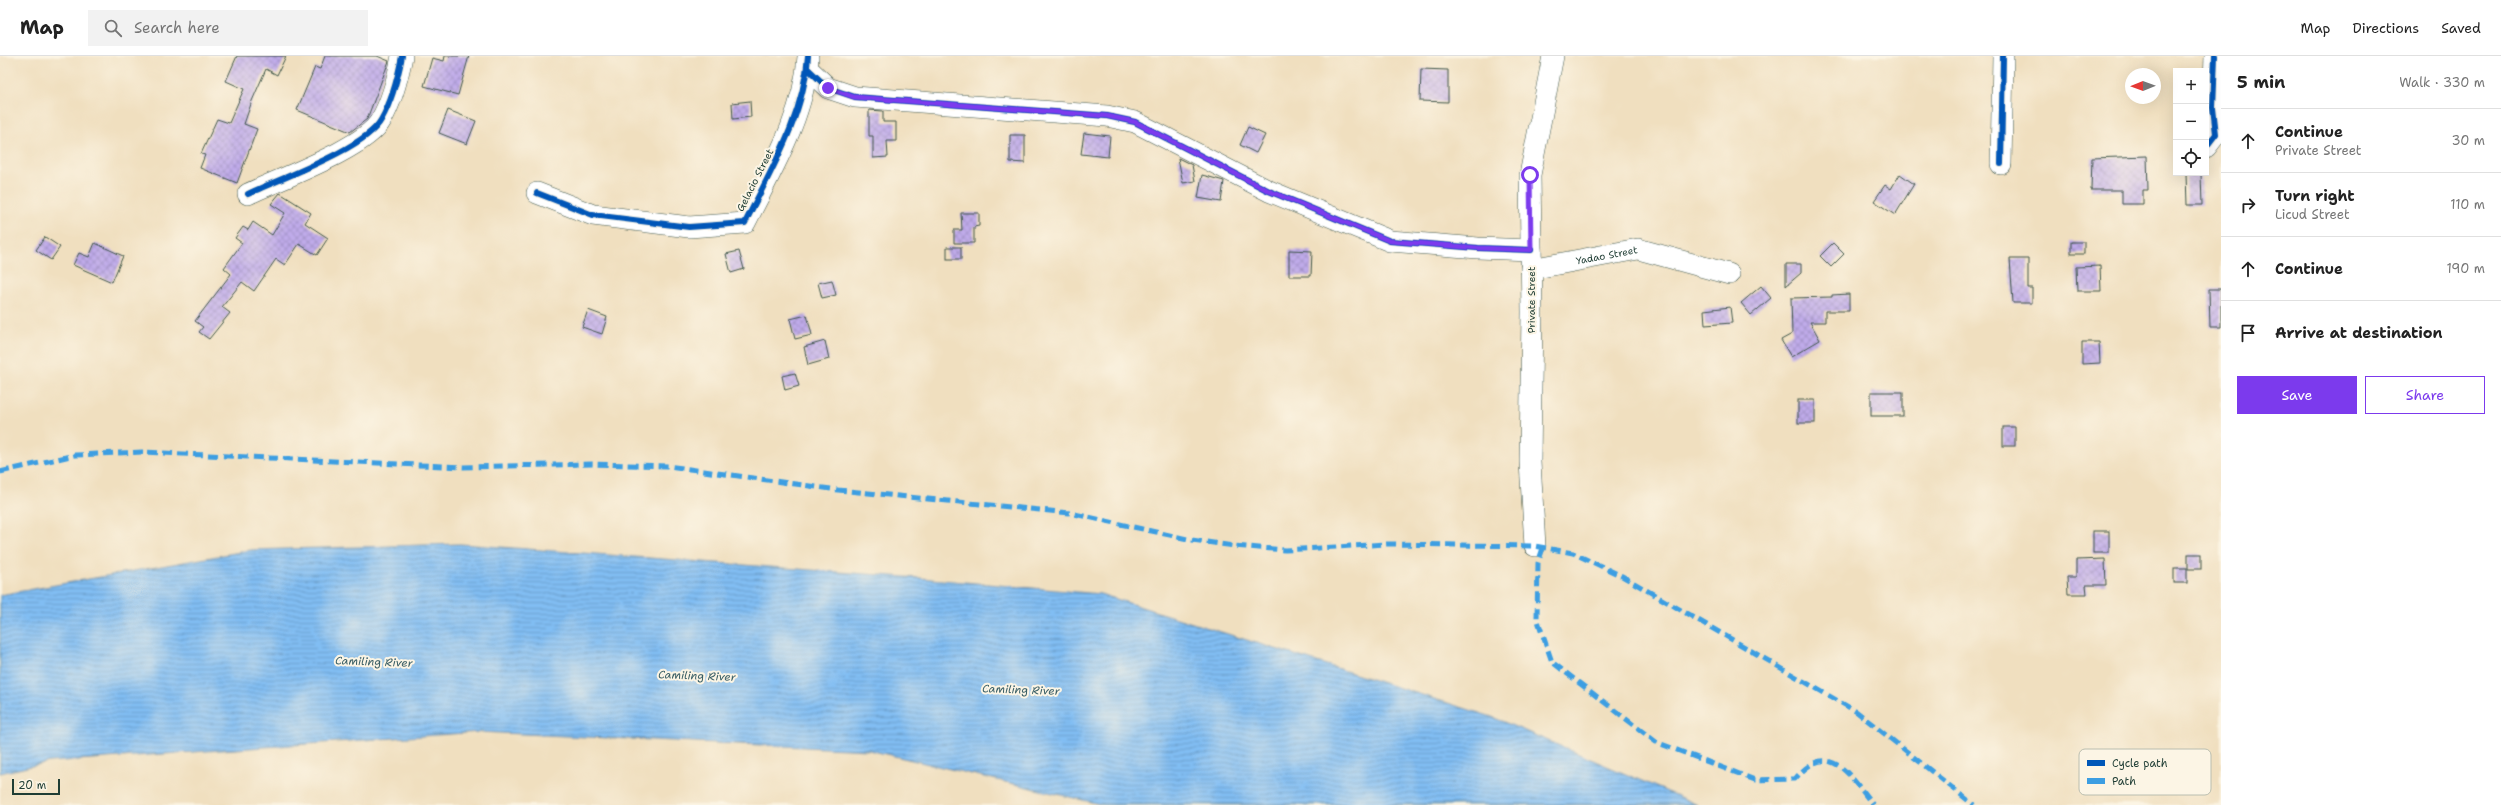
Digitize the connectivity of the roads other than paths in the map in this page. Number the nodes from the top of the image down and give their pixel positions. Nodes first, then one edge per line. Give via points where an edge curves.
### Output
1 (402, 56) edge
2 (1553, 56) edge
3 (2003, 56) edge
4 (2215, 56) edge
5 (808, 62) edge
6 (2209, 143) edge
7 (2001, 164) dead end
8 (537, 192) dead end
9 (248, 194) dead end
10 (1531, 259) junction
11 (1729, 274) dead end
12 (1535, 546) dead end

1 - 9 street via 398,77 381,121 359,142
2 - 10 street, Private Street via 1530,175
3 - 7 street
4 - 6 street via 2213,108 2216,134
5 - 8 street, Gelacio Street via 791,131 745,223 689,227 593,216
5 - 10 street, Yadao Street via 828,88 854,97 1107,116 1135,122 1269,191 1390,241 1478,248
10 - 11 street, Yadao Street via 1638,250
10 - 12 street, Private Street via 1530,462

